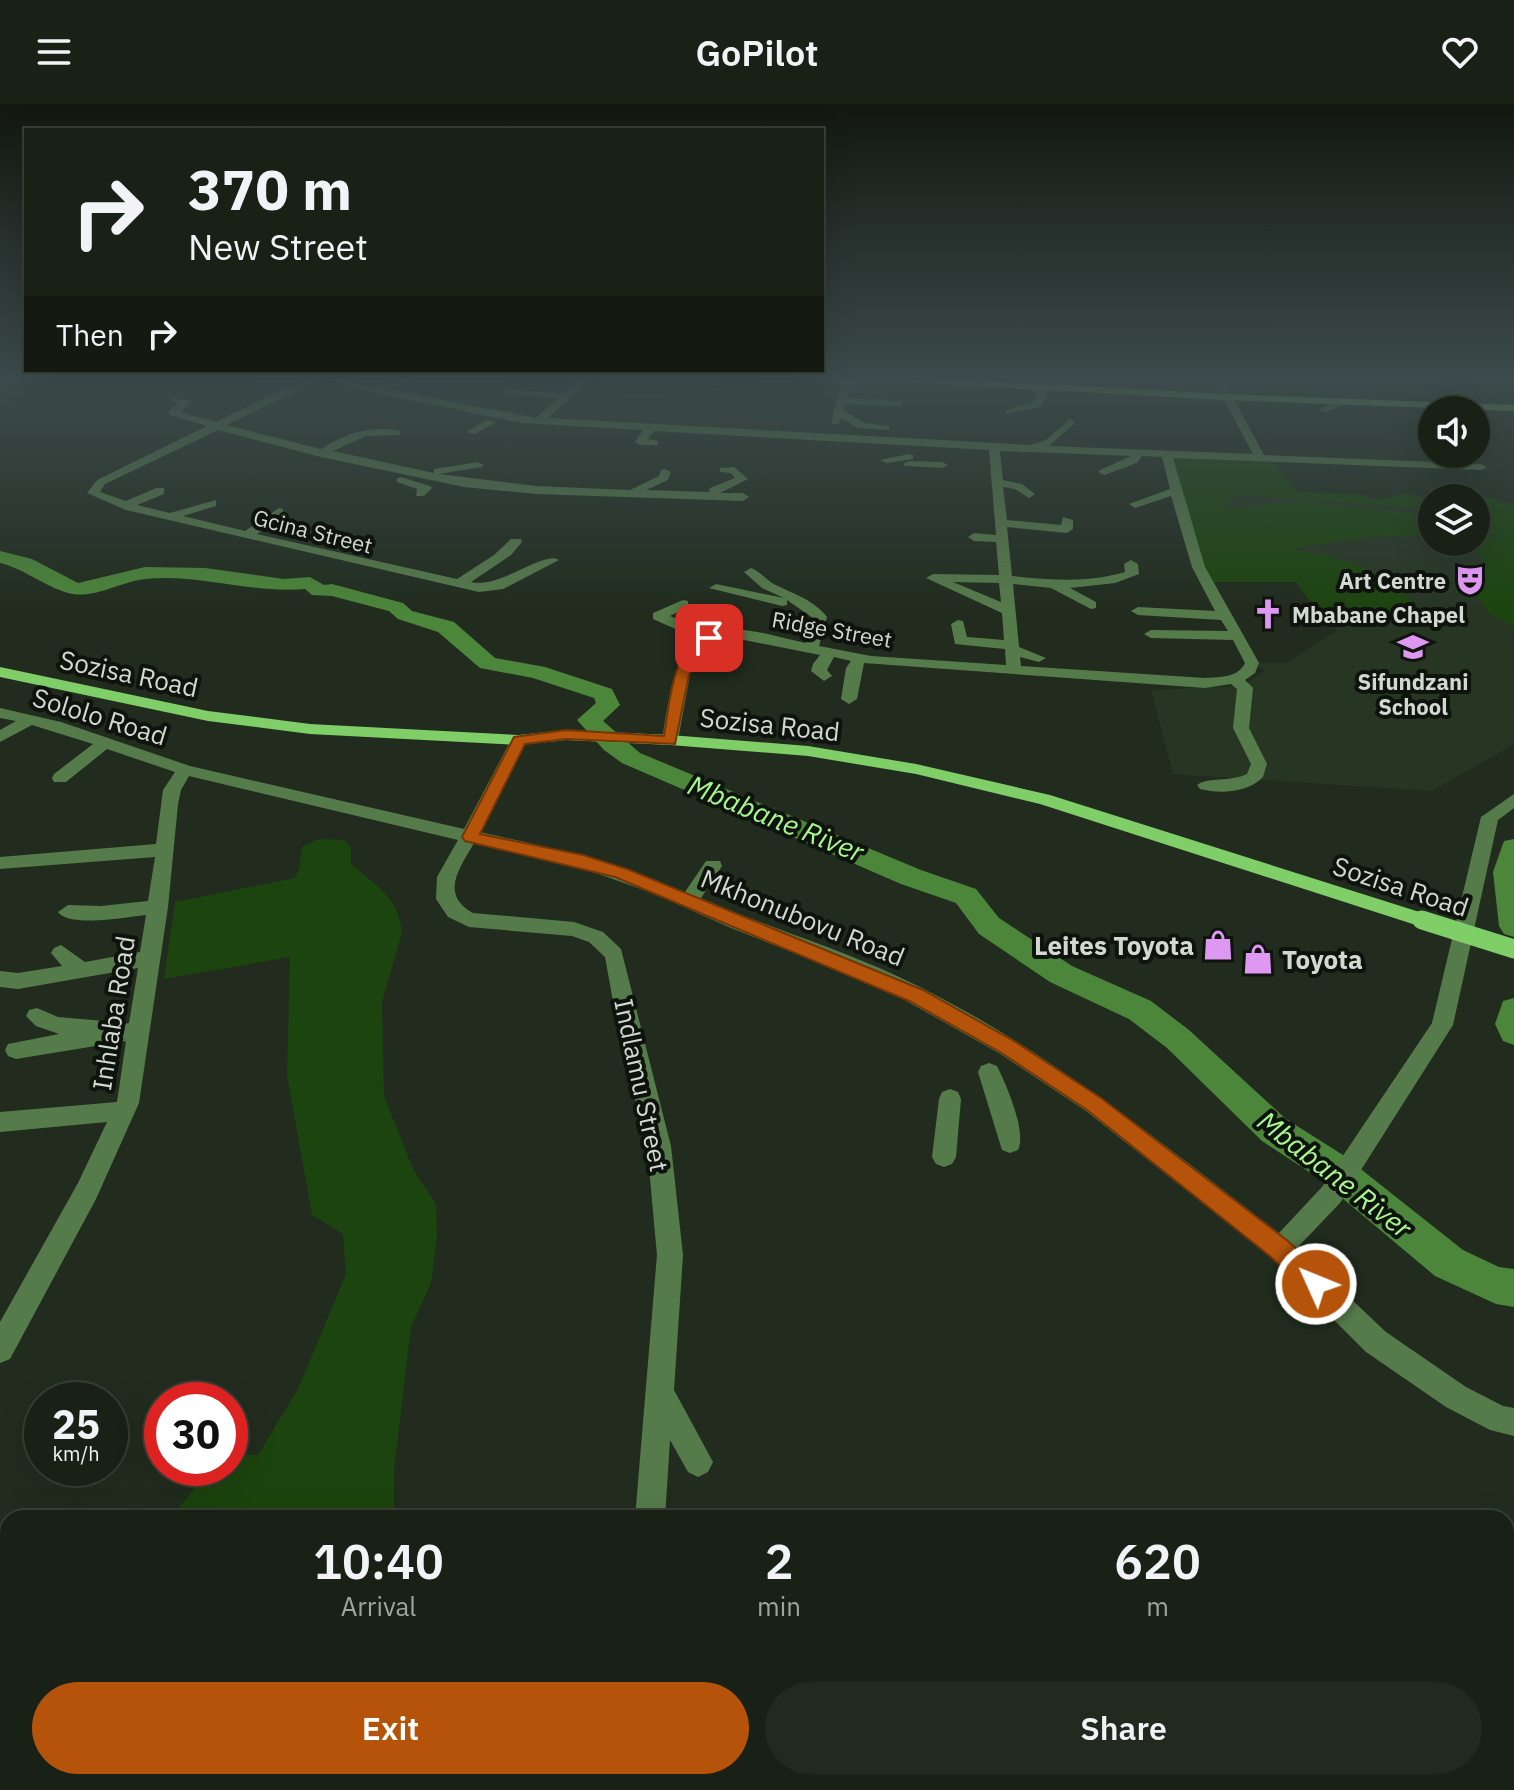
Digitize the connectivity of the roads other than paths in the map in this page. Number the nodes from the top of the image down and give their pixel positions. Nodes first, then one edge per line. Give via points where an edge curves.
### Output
1 (155, 456) edge
2 (331, 456) edge
3 (995, 456) edge
4 (1137, 456) edge
5 (1167, 456) edge
6 (1229, 456) edge
7 (1260, 457) joint
8 (886, 460) dead end
9 (145, 461) junction
10 (1418, 464) edge
11 (387, 465) junction
12 (478, 465) dead end
13 (942, 465) dead end
14 (724, 470) dead end
15 (154, 472) dead end
16 (665, 472) dead end
17 (1104, 472) dead end
18 (422, 473) junction
19 (532, 475) dead end
20 (1029, 478) dead end
21 (570, 479) dead end
22 (997, 480) junction
23 (479, 484) junction
24 (515, 488) junction
25 (160, 491) dead end
26 (1179, 492) junction
27 (420, 493) dead end
28 (612, 493) junction
29 (1029, 494) dead end
30 (679, 496) junction
31 (743, 497) dead end
32 (212, 503) dead end
33 (1135, 504) dead end
34 (127, 505) junction
35 (279, 512) dead end
36 (171, 516) junction
37 (1067, 520) dead end
38 (1001, 523) junction
39 (248, 535) junction
40 (974, 537) dead end
41 (1002, 539) junction
42 (516, 542) dead end
43 (400, 560) dead end
44 (552, 560) dead end
45 (364, 564) junction
46 (1131, 564) dead end
47 (751, 572) dead end
48 (1005, 579) junction
49 (458, 584) junction
50 (1053, 585) junction
51 (716, 588) dead end
52 (683, 604) dead end
53 (1091, 605) dead end
54 (813, 608) junction
55 (1009, 611) junction
56 (1138, 611) dead end
57 (1227, 616) junction
58 (958, 624) dead end
59 (1151, 634) dead end
60 (1239, 636) junction
61 (709, 638) junction
62 (1012, 647) junction
63 (811, 650) junction
64 (830, 653) junction
65 (864, 655) junction
66 (1039, 658) dead end
67 (1014, 671) junction
68 (0, 672) edge
69 (824, 676) dead end
70 (1234, 679) junction
71 (849, 699) dead end
72 (0, 713) edge
73 (29, 720) junction
74 (0, 737) edge
75 (97, 740) junction
76 (519, 740) junction
77 (670, 740) junction
78 (185, 770) junction
79 (56, 775) dead end
80 (208, 775) junction
81 (1206, 785) dead end
82 (170, 799) junction
83 (1514, 800) edge
84 (470, 837) junction
85 (165, 850) junction
86 (0, 863) edge
87 (713, 866) dead end
88 (689, 901) junction
89 (158, 907) junction
90 (68, 912) dead end
91 (1514, 949) edge
92 (61, 953) dead end
93 (150, 958) junction
94 (83, 972) junction
95 (0, 979) edge
96 (37, 1016) dead end
97 (141, 1023) junction
98 (16, 1050) dead end
99 (989, 1072) dead end
100 (950, 1099) dead end
101 (124, 1111) junction
102 (0, 1122) edge
103 (1010, 1143) dead end
104 (944, 1157) dead end
105 (1280, 1249) junction
106 (8, 1319) edge
107 (0, 1349) edge
108 (659, 1391) junction
109 (1514, 1422) edge
110 (698, 1462) dead end
111 (651, 1510) edge

1 - 9 street
2 - 11 street
3 - 22 street
4 - 17 street
5 - 26 street
6 - 7 street
7 - 10 street
8 - 13 street
9 - 15 street
9 - 34 street, Gcina Street via 101,482 93,493
11 - 18 street
11 - 27 street via 390,475 426,488
12 - 18 street
14 - 30 street via 734,470 742,479 726,488
16 - 28 street via 655,484
18 - 23 street
19 - 23 street
20 - 22 street
21 - 24 street
22 - 29 street
22 - 38 street via 994,505
23 - 24 street
24 - 28 street
25 - 34 street
26 - 33 street
26 - 57 street via 1179,509 1205,582
28 - 30 street
30 - 31 street
32 - 36 street
34 - 36 street, Gcina Street
35 - 39 street
36 - 39 street, Gcina Street
37 - 38 street via 1067,529
38 - 41 street
39 - 45 street, Gcina Street
40 - 41 street
41 - 48 street
42 - 49 street via 512,550
43 - 45 street
44 - 49 street, Gcina Street via 498,586
45 - 49 street, Gcina Street
46 - 50 street via 1132,574 1102,585
47 - 54 street via 761,584
48 - 50 street
48 - 55 street
48 - 55 street via 933,578
50 - 53 street
51 - 54 street
52 - 61 street via 658,616
54 - 63 street via 820,617
55 - 62 street
56 - 57 street
57 - 60 street
58 - 62 street via 960,641
59 - 60 street
60 - 70 street via 1252,663
61 - 63 street, Ridge Street via 739,635
61 - 77 street via 696,645 682,675
62 - 66 street
62 - 67 street
63 - 64 street, Ridge Street
64 - 65 street, Ridge Street
64 - 69 street via 820,664
65 - 67 street, Ridge Street
65 - 71 street via 854,668
67 - 70 street, Ridge Street via 1205,683
68 - 76 main road, Sozisa Road via 222,718 310,729
70 - 81 street via 1245,688 1241,728 1259,764 1255,777 1240,785
72 - 73 street, Sololo Road
73 - 74 street
73 - 75 street, Sololo Road
75 - 78 street, Sololo Road
75 - 79 street
76 - 77 main road, Sozisa Road via 566,735
76 - 84 street
77 - 91 main road, Sozisa Road, bridge via 808,751 1030,796
78 - 80 street, Mkhonubovu Road
78 - 82 street, Inhlaba Road
80 - 82 street
80 - 84 street, Mkhonubovu Road
82 - 85 street, Inhlaba Road
83 - 105 street via 1490,817 1442,1025 1331,1195
84 - 88 street, Mkhonubovu Road via 583,861
84 - 108 street, Indlamu Street via 446,877 446,899 455,912 469,920 574,929 596,937 614,954 661,1162 670,1255
85 - 86 street
85 - 89 street, Inhlaba Road
87 - 88 street
88 - 105 street, Mkhonubovu Road via 892,983 963,1020 1094,1104
89 - 90 street
89 - 93 street, Inhlaba Road
92 - 94 street
93 - 94 street
93 - 97 street, Inhlaba Road
94 - 95 street
96 - 97 street via 47,1024 72,1028
97 - 98 street
97 - 101 street, Inhlaba Road
99 - 103 street
100 - 104 street
101 - 102 street
101 - 106 street, Inhlaba Road via 87,1191
105 - 109 street, Mkhonubovu Road via 1376,1342 1456,1397
106 - 107 street, Inhlaba Road
108 - 110 street
108 - 111 street, Indlamu Street

